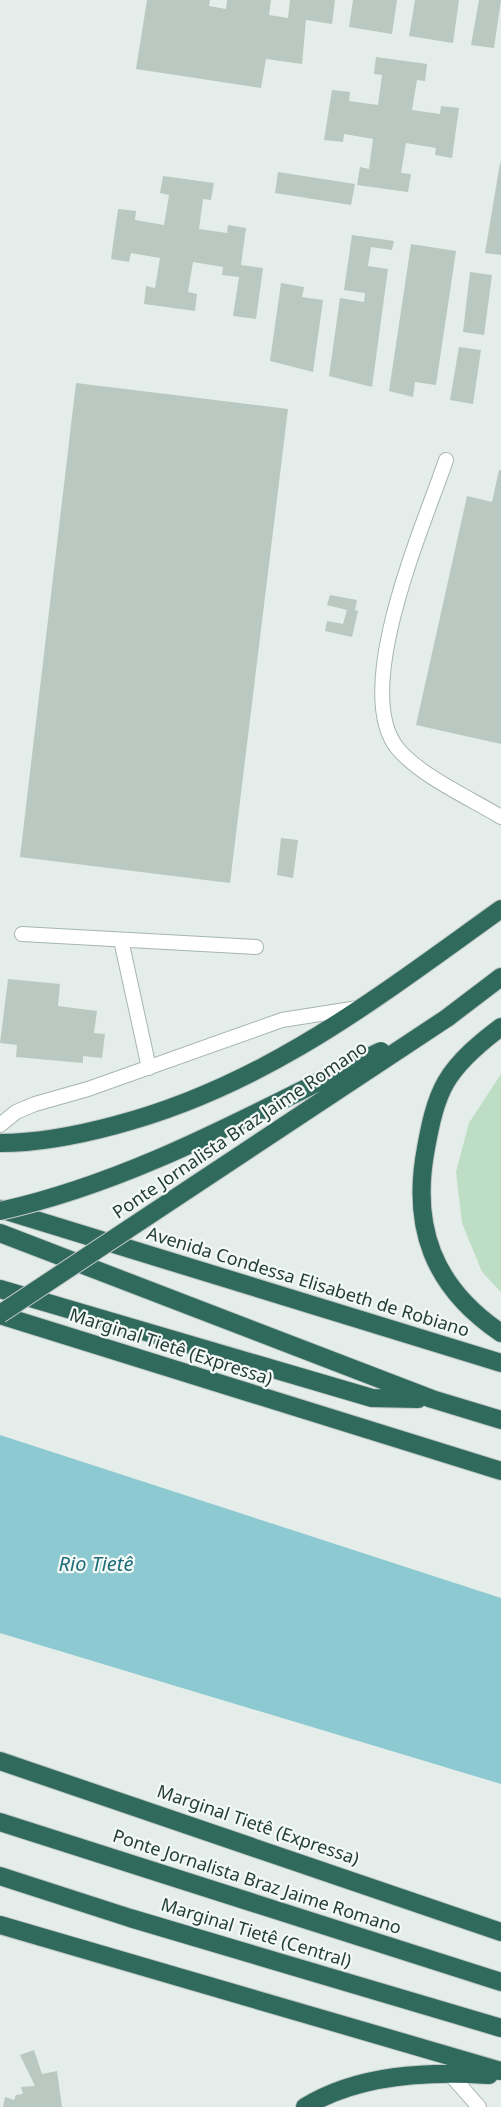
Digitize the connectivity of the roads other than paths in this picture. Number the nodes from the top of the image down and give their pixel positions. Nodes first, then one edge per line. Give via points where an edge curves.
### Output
1 (446, 460) dead end
2 (501, 817) edge
3 (501, 909) edge
4 (22, 934) dead end
5 (121, 940) junction
6 (256, 947) dead end
7 (501, 977) edge
8 (363, 1007) junction
9 (447, 1018) junction
10 (501, 1028) edge
11 (149, 1068) junction
12 (0, 1125) edge
13 (0, 1143) edge
14 (0, 1210) edge
15 (0, 1233) edge
16 (0, 1289) edge
17 (0, 1315) edge
18 (501, 1333) edge
19 (501, 1363) edge
20 (432, 1399) junction
21 (501, 1420) edge
22 (501, 1471) edge
23 (0, 1761) edge
24 (0, 1822) edge
25 (0, 1876) edge
26 (0, 1925) edge
27 (501, 1932) edge
28 (501, 1982) edge
29 (501, 2028) edge
30 (501, 2071) edge
31 (449, 2073) junction
32 (501, 2076) edge
33 (305, 2107) edge
34 (479, 2107) edge

1 - 2 lane via 388,632 382,684 384,723 398,749
3 - 8 highway
4 - 5 lane
5 - 6 lane
5 - 11 lane
7 - 9 highway, Ponte Jornalista Braz Jaime Romano
8 - 11 lane via 282,1020
8 - 13 highway via 248,1076 166,1112 86,1133
9 - 14 highway, bridge via 148,1165 43,1202
9 - 17 highway, Ponte Jornalista Braz Jaime Romano, bridge
10 - 18 highway via 475,1047 446,1082 429,1134 422,1173 421,1213 431,1252 446,1283 480,1319
11 - 12 lane via 35,1104 15,1112
14 - 19 highway, Avenida Condessa Elisabeth de Robiano
15 - 20 highway
16 - 20 highway, Marginal Tietê (Expressa) via 372,1398
17 - 22 highway, Marginal Tietê (Expressa)
20 - 21 highway
23 - 27 highway, Marginal Tietê (Expressa)
24 - 28 highway, Ponte Jornalista Braz Jaime Romano
25 - 29 highway, Marginal Tietê (Central)
26 - 30 highway
31 - 32 highway
31 - 33 highway via 375,2080 323,2096
31 - 34 lane

